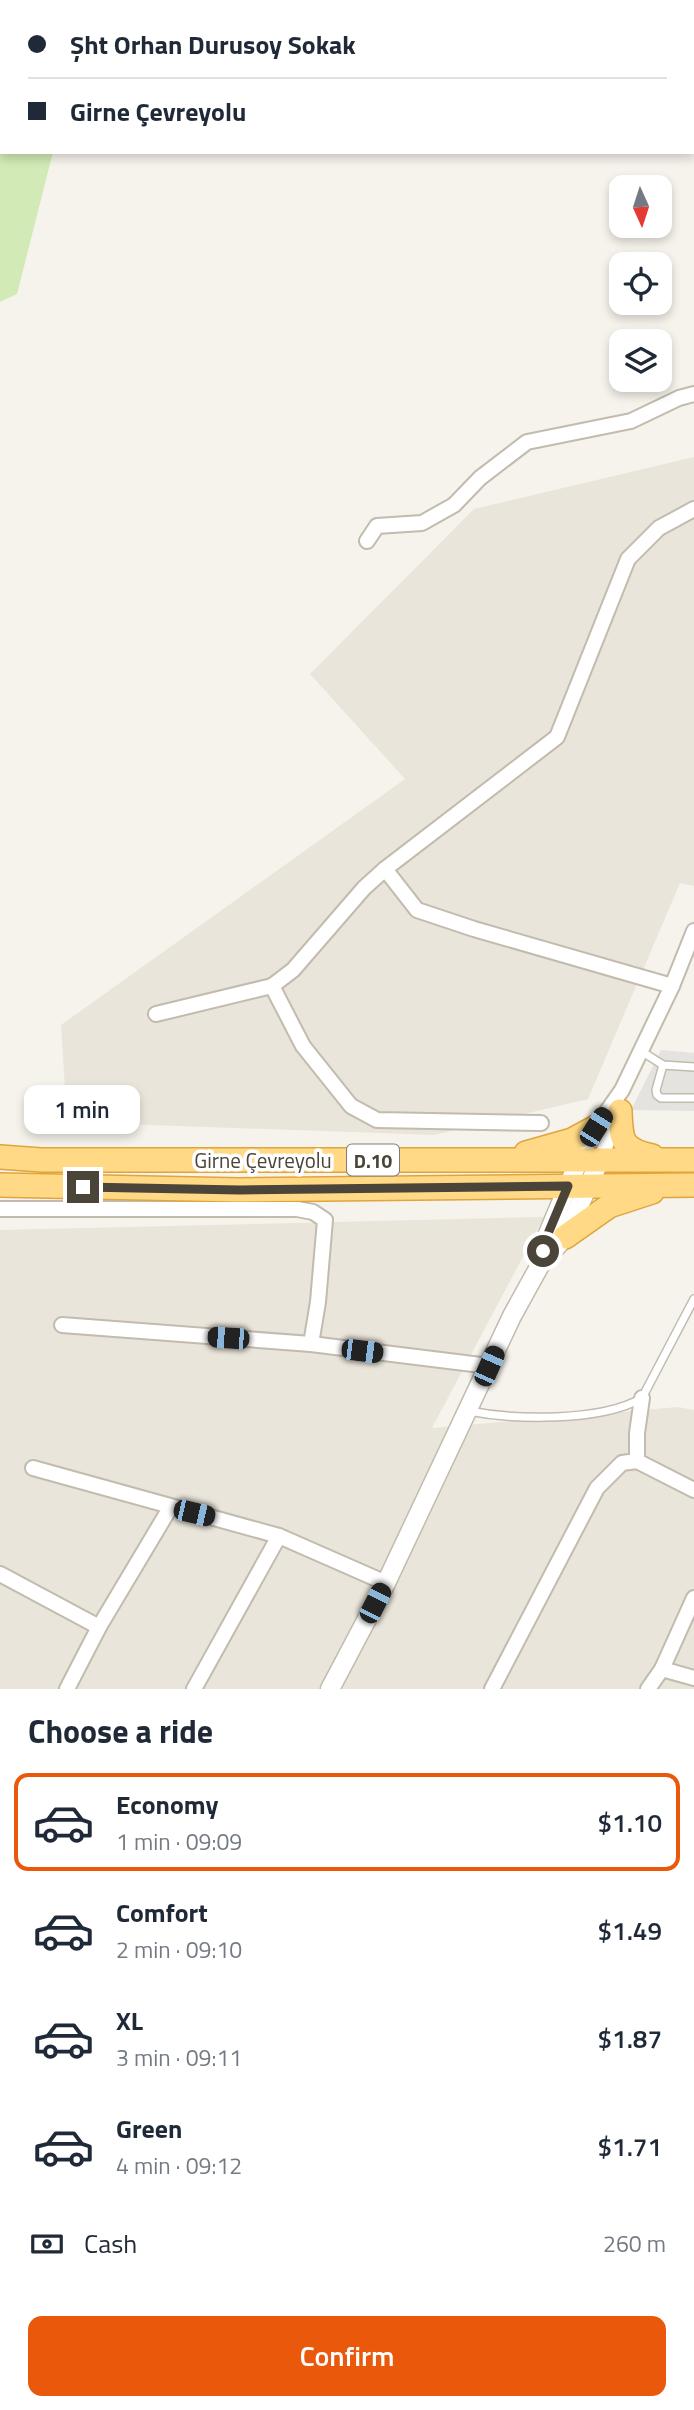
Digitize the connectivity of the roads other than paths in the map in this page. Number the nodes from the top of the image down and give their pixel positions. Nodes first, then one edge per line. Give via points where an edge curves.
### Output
1 (694, 394) edge
2 (694, 509) edge
3 (366, 541) dead end
4 (385, 869) junction
5 (694, 931) edge
6 (272, 986) junction
7 (672, 986) junction
8 (156, 1014) dead end
9 (641, 1051) junction
10 (663, 1065) junction
11 (694, 1067) edge
12 (694, 1098) edge
13 (621, 1100) junction
14 (541, 1123) dead end
15 (596, 1127) junction
16 (0, 1157) edge
17 (503, 1160) junction
18 (590, 1160) junction
19 (683, 1161) edge
20 (0, 1185) edge
21 (683, 1185) edge
22 (579, 1186) junction
23 (0, 1209) edge
24 (565, 1237) junction
25 (539, 1267) junction
26 (694, 1299) edge
27 (62, 1325) dead end
28 (312, 1344) junction
29 (489, 1366) junction
30 (642, 1398) junction
31 (468, 1410) junction
32 (637, 1461) junction
33 (33, 1468) dead end
34 (694, 1490) edge
35 (170, 1508) junction
36 (279, 1536) junction
37 (0, 1574) edge
38 (386, 1583) junction
39 (694, 1598) edge
40 (99, 1627) junction
41 (662, 1668) junction
42 (694, 1678) edge
43 (67, 1689) edge
44 (194, 1689) edge
45 (330, 1689) edge
46 (492, 1689) edge
47 (648, 1689) edge

1 - 3 street via 631,421 527,442 454,505 422,523 377,526
2 - 4 street via 659,528 628,559 557,737
4 - 6 street via 293,970
4 - 7 street via 417,910
5 - 7 street
6 - 8 street
6 - 14 street via 303,1046 351,1106 377,1120
7 - 9 street
9 - 10 lane
9 - 13 street
10 - 11 lane
10 - 12 lane via 657,1095
13 - 15 street
13 - 18 street
13 - 19 highway via 621,1133 626,1146
15 - 17 highway via 572,1140
15 - 18 street
16 - 17 highway, Girne Çevreyolu / D.10
17 - 18 highway, Girne Çevreyolu / D.10
18 - 19 highway, Girne Çevreyolu / D.10
18 - 22 street
20 - 22 highway, Girne Çevreyolu / D.10 via 226,1190
21 - 22 highway, Girne Çevreyolu / D.10
21 - 24 highway via 609,1206
22 - 24 street
22 - 25 street via 547,1236
23 - 28 street via 313,1212 325,1220
24 - 25 street
25 - 29 street
26 - 30 lane
27 - 28 street
28 - 29 street
29 - 31 street
30 - 31 lane via 598,1412 549,1417 499,1417
30 - 32 street
31 - 38 street
32 - 34 street
32 - 46 street via 622,1463 597,1488
33 - 35 street
35 - 36 street
35 - 40 street
36 - 38 street
36 - 44 street
37 - 40 street
38 - 45 street
39 - 41 street
40 - 43 street
41 - 42 street
41 - 47 street

